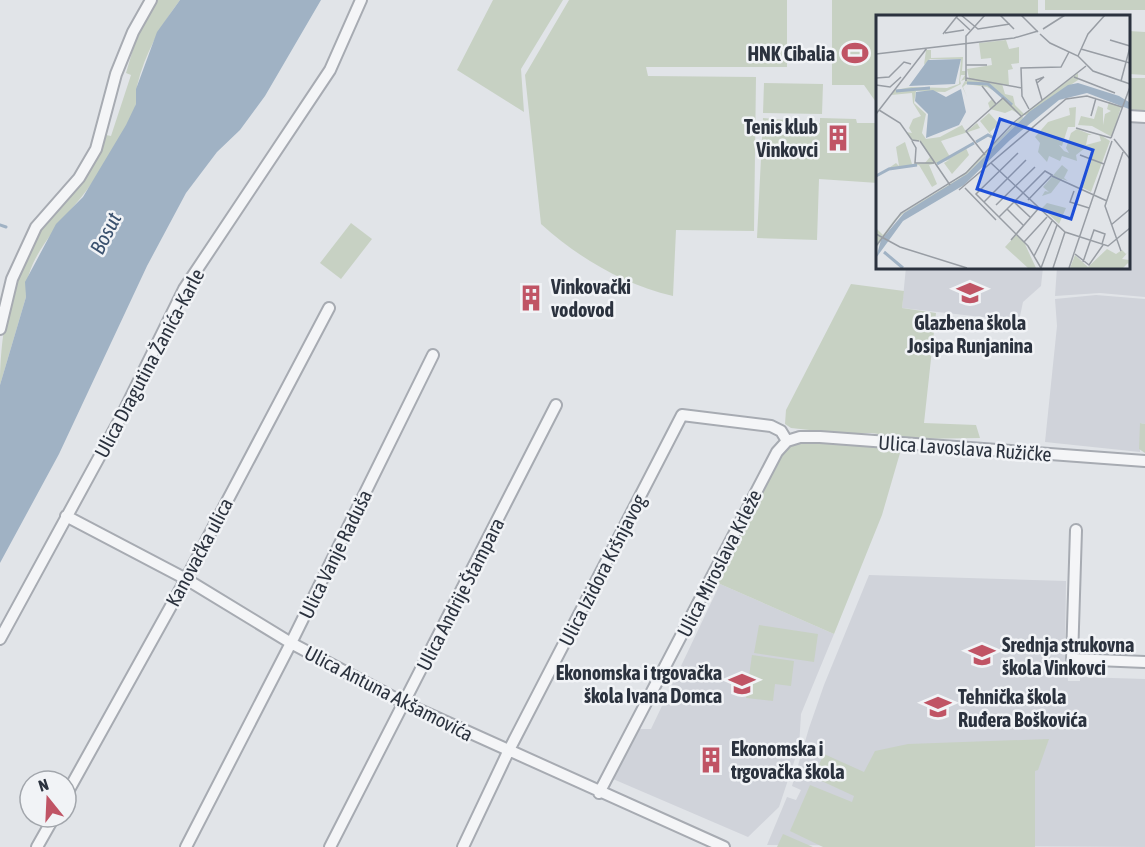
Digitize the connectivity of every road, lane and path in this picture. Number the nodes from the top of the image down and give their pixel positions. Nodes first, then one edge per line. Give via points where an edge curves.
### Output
1 (151, 0) edge
2 (362, 0) edge
3 (1130, 116) edge
4 (1145, 117) edge
5 (329, 308) dead end
6 (0, 329) edge
7 (433, 355) dead end
8 (556, 405) dead end
9 (787, 441) junction
10 (1145, 461) edge
11 (66, 516) junction
12 (1076, 530) dead end
13 (186, 579) junction
14 (0, 639) edge
15 (291, 643) junction
16 (1145, 662) edge
17 (404, 704) junction
18 (508, 752) junction
19 (78, 773) edge
20 (600, 793) junction
21 (47, 829) edge
22 (37, 847) edge
23 (186, 847) edge
24 (330, 847) edge
25 (463, 847) edge
26 (724, 847) edge

1 - 6 street via 116,74 96,148 79,178 36,227 12,279
2 - 11 street, Ulica Dragutina Žanića-Karle via 330,70 184,289 120,419
3 - 4 street
5 - 13 street, Kanovačka ulica
7 - 15 street, Ulica Vanje Raduša
8 - 17 street, Ulica Andrije Štampara
9 - 10 street, Ulica Lavoslava Ružičke via 800,436 820,437
9 - 18 street, Ulica Izidora Kršnjavog via 781,431 757,424 682,415
9 - 20 street, Ulica Miroslava Krleže via 777,452
11 - 13 street, Ulica Antuna Akšamovića
11 - 14 street, Ulica Dragutina Žanića-Karle
12 - 16 street via 1072,659
13 - 15 street, Ulica Antuna Akšamovića
13 - 19 street, Kanovačka ulica
15 - 17 street, Ulica Antuna Akšamovića
15 - 23 street, Ulica Vanje Raduša
17 - 18 street, Ulica Antuna Akšamovića
17 - 24 street, Ulica Andrije Štampara
18 - 20 street, Ulica Antuna Akšamovića
18 - 25 street, Ulica Izidora Kršnjavog
20 - 26 street, Ulica Antuna Akšamovića
21 - 22 street

